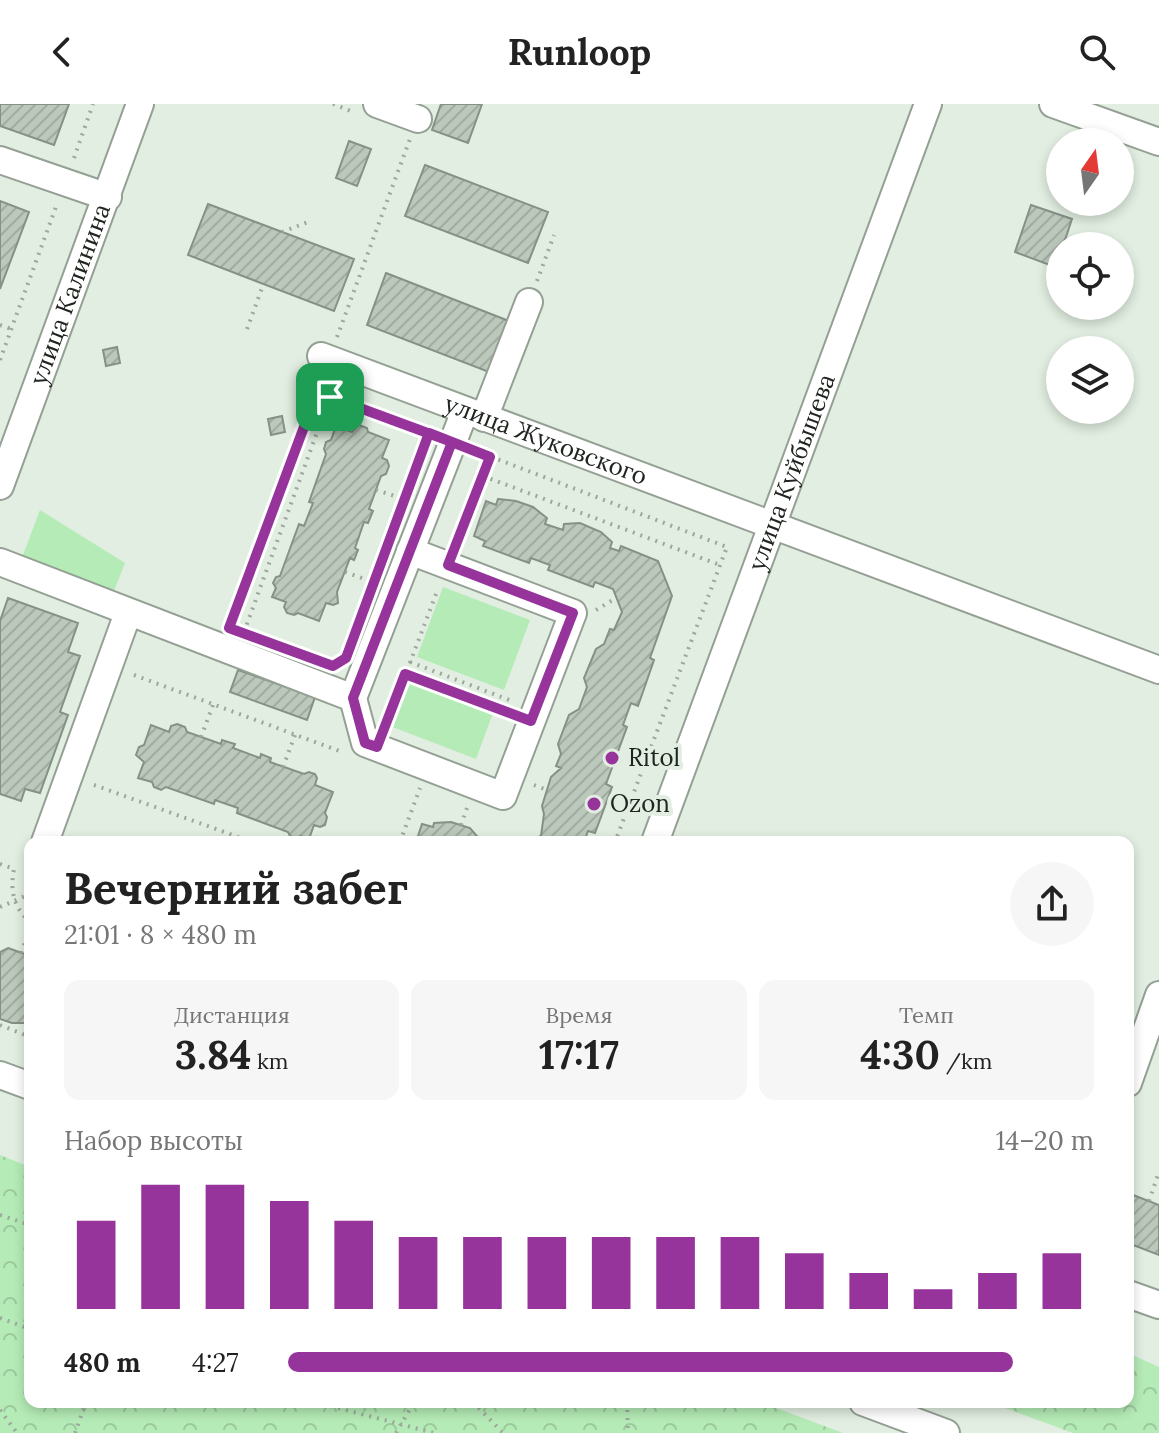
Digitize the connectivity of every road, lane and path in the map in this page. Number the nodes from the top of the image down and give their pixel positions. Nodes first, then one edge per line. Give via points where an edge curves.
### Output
1 (93, 104) edge
2 (140, 104) edge
3 (333, 104) edge
4 (928, 104) edge
5 (1053, 104) edge
6 (370, 110) edge
7 (415, 127) joint
8 (1159, 142) edge
9 (0, 160) edge
10 (64, 184) junction
11 (108, 197) junction
12 (308, 222) dead end
13 (282, 232) dead end
14 (554, 235) dead end
15 (262, 288) dead end
16 (529, 302) joint
17 (0, 325) edge
18 (11, 329) junction
19 (247, 329) dead end
20 (324, 358) joint
21 (0, 360) edge
22 (330, 397) junction
23 (474, 414) junction
24 (440, 438) junction
25 (424, 446) dead end
26 (490, 457) junction
27 (483, 476) junction
28 (0, 486) edge
29 (409, 486) dead end
30 (376, 490) dead end
31 (772, 526) junction
32 (410, 551) junction
33 (0, 562) edge
34 (448, 565) junction
35 (720, 565) junction
36 (345, 572) dead end
37 (369, 595) dead end
38 (128, 613) junction
39 (229, 628) dead end
40 (243, 634) dead end
41 (410, 662) junction
42 (1159, 670) edge
43 (405, 674) junction
44 (134, 675) dead end
45 (353, 698) junction
46 (213, 705) junction
47 (533, 715) junction
48 (295, 735) junction
49 (201, 737) dead end
50 (377, 747) junction
51 (352, 755) dead end
52 (283, 767) dead end
53 (427, 767) junction
54 (94, 785) dead end
55 (47, 836) edge
56 (235, 836) edge
57 (402, 836) edge
58 (617, 836) edge
59 (657, 836) edge
60 (0, 864) edge
61 (24, 897) edge
62 (14, 901) junction
63 (0, 907) edge
64 (24, 916) edge
65 (24, 945) edge
66 (21, 953) dead end
67 (1159, 995) edge
68 (0, 1025) edge
69 (24, 1035) edge
70 (1134, 1066) edge
71 (0, 1075) edge
72 (24, 1084) edge
73 (1159, 1172) edge
74 (1149, 1201) dead end
75 (0, 1215) edge
76 (24, 1223) edge
77 (1134, 1296) edge
78 (1159, 1305) edge
79 (0, 1318) edge
80 (24, 1327) edge
81 (84, 1408) edge
82 (338, 1408) edge
83 (410, 1408) edge
84 (479, 1408) edge
85 (627, 1408) edge
86 (879, 1408) edge
87 (0, 1410) edge
88 (400, 1424) junction
89 (17, 1433) edge
90 (75, 1433) edge
91 (396, 1433) edge
92 (434, 1433) edge
93 (503, 1433) edge
94 (628, 1433) edge
95 (946, 1433) edge

1 - 10 path
2 - 11 street, улица Калинина
3 - 6 path
4 - 31 street, улица Куйбышева
5 - 8 street
6 - 7 street
7 - 20 path
9 - 10 street
10 - 11 street
10 - 18 path
11 - 28 street, улица Калинина
12 - 13 path
14 - 16 path
15 - 19 path
16 - 23 street
17 - 18 path
18 - 21 path
20 - 23 street, улица Жуковского
22 - 24 path
22 - 39 path via 317,392
22 - 40 path
23 - 24 street
23 - 31 street, улица Жуковского
24 - 25 path
24 - 26 path
24 - 32 street
26 - 27 path
26 - 35 path via 727,547
27 - 34 path
27 - 35 path
29 - 30 path via 404,499
31 - 42 street, улица Жуковского
31 - 59 street, улица Куйбышева
32 - 34 street
32 - 45 street
33 - 38 street
34 - 41 path
34 - 47 street via 573,613
35 - 58 path
36 - 37 path via 374,582
38 - 45 street
38 - 55 street
41 - 43 path
41 - 47 path
43 - 47 path
43 - 50 path
44 - 46 path
45 - 50 street via 365,743
46 - 48 path
46 - 49 path
47 - 53 street via 503,796
48 - 51 path
48 - 52 path
50 - 53 street
53 - 57 path
54 - 56 path
60 - 62 path via 14,869
61 - 62 path
62 - 63 path
62 - 64 path
65 - 66 path
67 - 70 street
68 - 69 path
71 - 72 street
73 - 74 path
75 - 76 path
77 - 78 street
79 - 80 path
81 - 90 path
82 - 88 path
83 - 88 path
84 - 93 path
85 - 94 path
86 - 95 street
87 - 89 path
88 - 91 path
88 - 92 path

